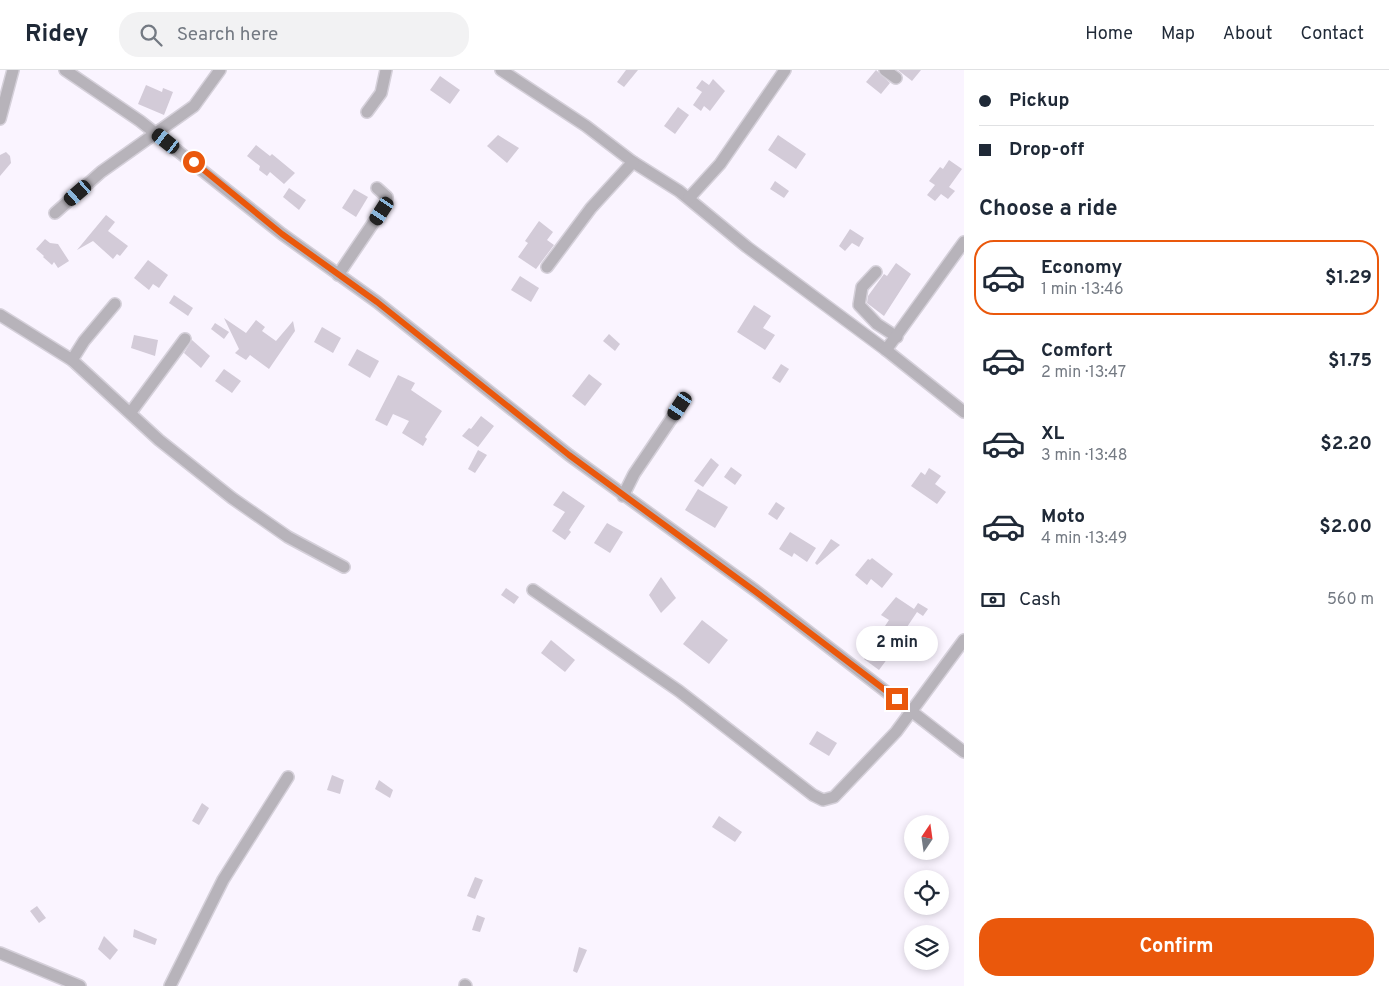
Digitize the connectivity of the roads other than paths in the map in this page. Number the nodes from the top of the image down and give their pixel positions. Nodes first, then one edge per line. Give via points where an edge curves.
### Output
1 (13, 70) edge
2 (65, 70) edge
3 (220, 70) edge
4 (386, 70) edge
5 (501, 70) edge
6 (785, 70) edge
7 (884, 70) edge
8 (896, 78) dead end
9 (367, 112) dead end
10 (0, 119) edge
11 (156, 133) junction
12 (632, 162) junction
13 (376, 188) dead end
14 (689, 198) junction
15 (55, 213) dead end
16 (964, 242) edge
17 (547, 267) dead end
18 (876, 272) dead end
19 (338, 275) junction
20 (115, 304) dead end
21 (0, 315) edge
22 (897, 337) junction
23 (185, 339) dead end
24 (886, 350) junction
25 (72, 360) junction
26 (680, 406) dead end
27 (130, 412) junction
28 (964, 412) edge
29 (623, 496) junction
30 (344, 567) dead end
31 (533, 590) dead end
32 (964, 640) edge
33 (912, 709) junction
34 (964, 752) edge
35 (288, 777) dead end
36 (0, 953) edge
37 (80, 986) edge
38 (170, 986) edge

1 - 10 street
2 - 11 street
3 - 11 street via 194,106
4 - 9 street via 381,93
5 - 12 street via 586,126
6 - 14 street via 720,164
7 - 8 street
11 - 15 street via 101,172
11 - 19 street
12 - 14 street
12 - 17 street
13 - 19 street via 387,197 386,204
14 - 24 street via 753,252
16 - 22 street
18 - 22 street via 862,287 858,302 877,324
19 - 29 street via 377,302
20 - 25 street
21 - 25 street
22 - 24 street
23 - 27 street
24 - 28 street
25 - 27 street
26 - 29 street
27 - 30 street via 159,440 232,498 288,537
29 - 33 street
31 - 33 street via 679,691 823,800 834,797 860,771 896,732
32 - 33 street
33 - 34 street
35 - 38 street via 223,880
36 - 37 street

